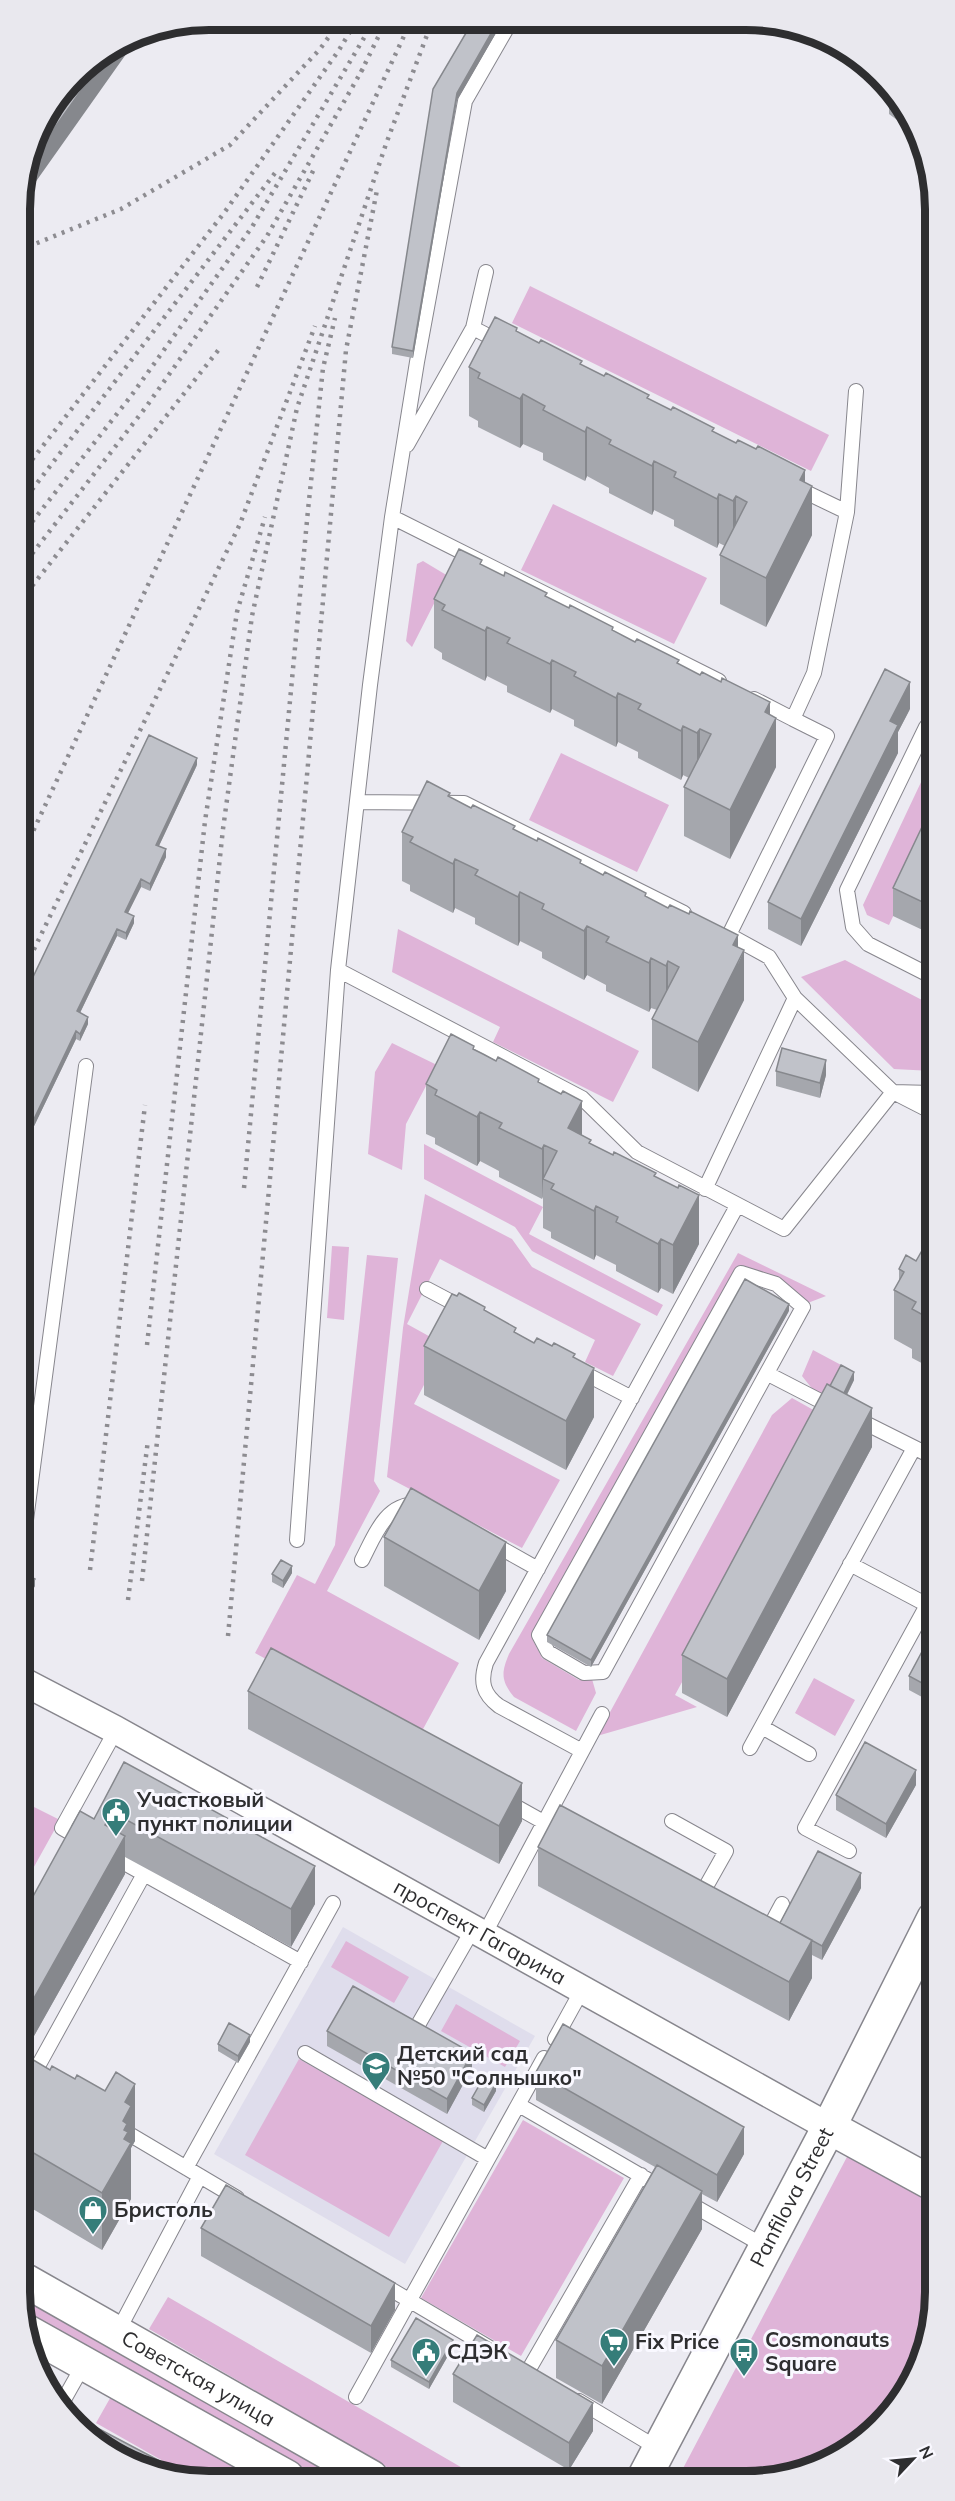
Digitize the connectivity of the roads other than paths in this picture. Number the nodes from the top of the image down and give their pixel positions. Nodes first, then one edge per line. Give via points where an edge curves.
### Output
1 (506, 30) edge
2 (486, 272) dead end
3 (473, 328) junction
4 (516, 349) edge
5 (856, 391) dead end
6 (403, 451) junction
7 (783, 481) edge
8 (847, 512) junction
9 (392, 517) junction
10 (793, 718) junction
11 (925, 728) edge
12 (357, 802) junction
13 (698, 920) edge
14 (338, 970) junction
15 (925, 973) edge
16 (795, 998) junction
17 (86, 1066) dead end
18 (893, 1092) junction
19 (925, 1093) edge
20 (925, 1108) edge
21 (705, 1189) junction
22 (736, 1206) junction
23 (426, 1289) dead end
24 (477, 1316) edge
25 (568, 1365) edge
26 (768, 1374) junction
27 (632, 1398) junction
28 (914, 1448) junction
29 (925, 1453) edge
30 (30, 1491) edge
31 (428, 1507) edge
32 (478, 1535) edge
33 (297, 1540) dead end
34 (362, 1560) dead end
35 (850, 1564) junction
36 (538, 1569) junction
37 (925, 1604) edge
38 (925, 1616) edge
39 (30, 1685) edge
40 (602, 1714) dead end
41 (762, 1727) junction
42 (116, 1730) junction
43 (750, 1748) dead end
44 (582, 1750) junction
45 (809, 1754) dead end
46 (495, 1796) edge
47 (672, 1821) dead end
48 (544, 1822) junction
49 (574, 1839) edge
50 (849, 1851) dead end
51 (144, 1874) junction
52 (333, 1903) dead end
53 (782, 1904) dead end
54 (695, 1906) edge
55 (479, 1932) junction
56 (925, 1935) edge
57 (752, 1938) edge
58 (301, 1962) junction
59 (582, 1990) junction
60 (418, 2025) edge
61 (305, 2053) dead end
62 (53, 2089) edge
63 (519, 2105) junction
64 (104, 2120) edge
65 (829, 2127) junction
66 (488, 2158) junction
67 (186, 2168) junction
68 (641, 2175) junction
69 (200, 2176) junction
70 (925, 2180) edge
71 (250, 2206) edge
72 (766, 2247) junction
73 (370, 2277) edge
74 (30, 2283) edge
75 (410, 2300) junction
76 (117, 2332) junction
77 (36, 2337) edge
78 (499, 2353) edge
79 (84, 2364) junction
80 (528, 2371) edge
81 (568, 2395) edge
82 (356, 2397) dead end
83 (65, 2398) edge
84 (652, 2462) edge
85 (276, 2471) edge
86 (360, 2471) edge

1 - 6 lane via 465,101
2 - 3 lane
3 - 4 lane
3 - 6 lane
5 - 8 lane
6 - 9 lane
7 - 8 lane
8 - 10 lane via 814,673
9 - 10 lane
9 - 12 lane
10 - 16 lane via 827,736 724,932 769,957
11 - 15 lane via 847,890 853,927 868,944
12 - 13 lane via 464,803
12 - 14 lane
14 - 21 lane via 582,1098 638,1152
14 - 33 lane
16 - 18 lane
16 - 21 lane
17 - 30 lane
18 - 19 lane
18 - 20 lane
18 - 22 lane via 784,1229
21 - 22 lane
22 - 27 lane
23 - 24 lane
25 - 27 lane
26 - 26 lane via 803,1307 776,1284 741,1273 539,1635 548,1652 584,1673 603,1672
26 - 28 lane
27 - 36 lane
28 - 29 lane
28 - 35 lane
31 - 34 lane via 406,1504 386,1516
32 - 36 lane
35 - 37 lane
35 - 41 lane
36 - 44 lane via 486,1663 483,1687 499,1706
38 - 50 lane via 805,1828
39 - 42 street, проспект Гагарина
40 - 44 lane
41 - 43 lane
41 - 45 lane
42 - 51 lane via 62,1828
42 - 55 street, проспект Гагарина
44 - 48 lane
46 - 48 lane
47 - 54 lane via 726,1851
48 - 49 lane
48 - 55 lane
51 - 58 lane
51 - 62 lane via 33,2077
52 - 58 lane
53 - 57 lane via 762,1943
55 - 59 street, проспект Гагарина
55 - 60 lane
56 - 65 main road, Panfilova Street
58 - 67 lane
59 - 63 lane
59 - 65 street, проспект Гагарина
61 - 66 lane
63 - 66 lane
63 - 68 lane
64 - 67 lane
65 - 70 main road, проспект Гагарина
65 - 72 main road, Panfilova Street
66 - 75 lane
67 - 69 lane
68 - 72 lane
68 - 80 lane
69 - 71 lane
69 - 76 lane
72 - 84 main road, Panfilova Street
73 - 75 lane
74 - 76 main road, Советская улица
75 - 78 lane
75 - 82 lane
76 - 86 main road, Советская улица
77 - 79 main road, Советская улица
79 - 83 lane
79 - 85 main road, Советская улица
81 - 84 lane

